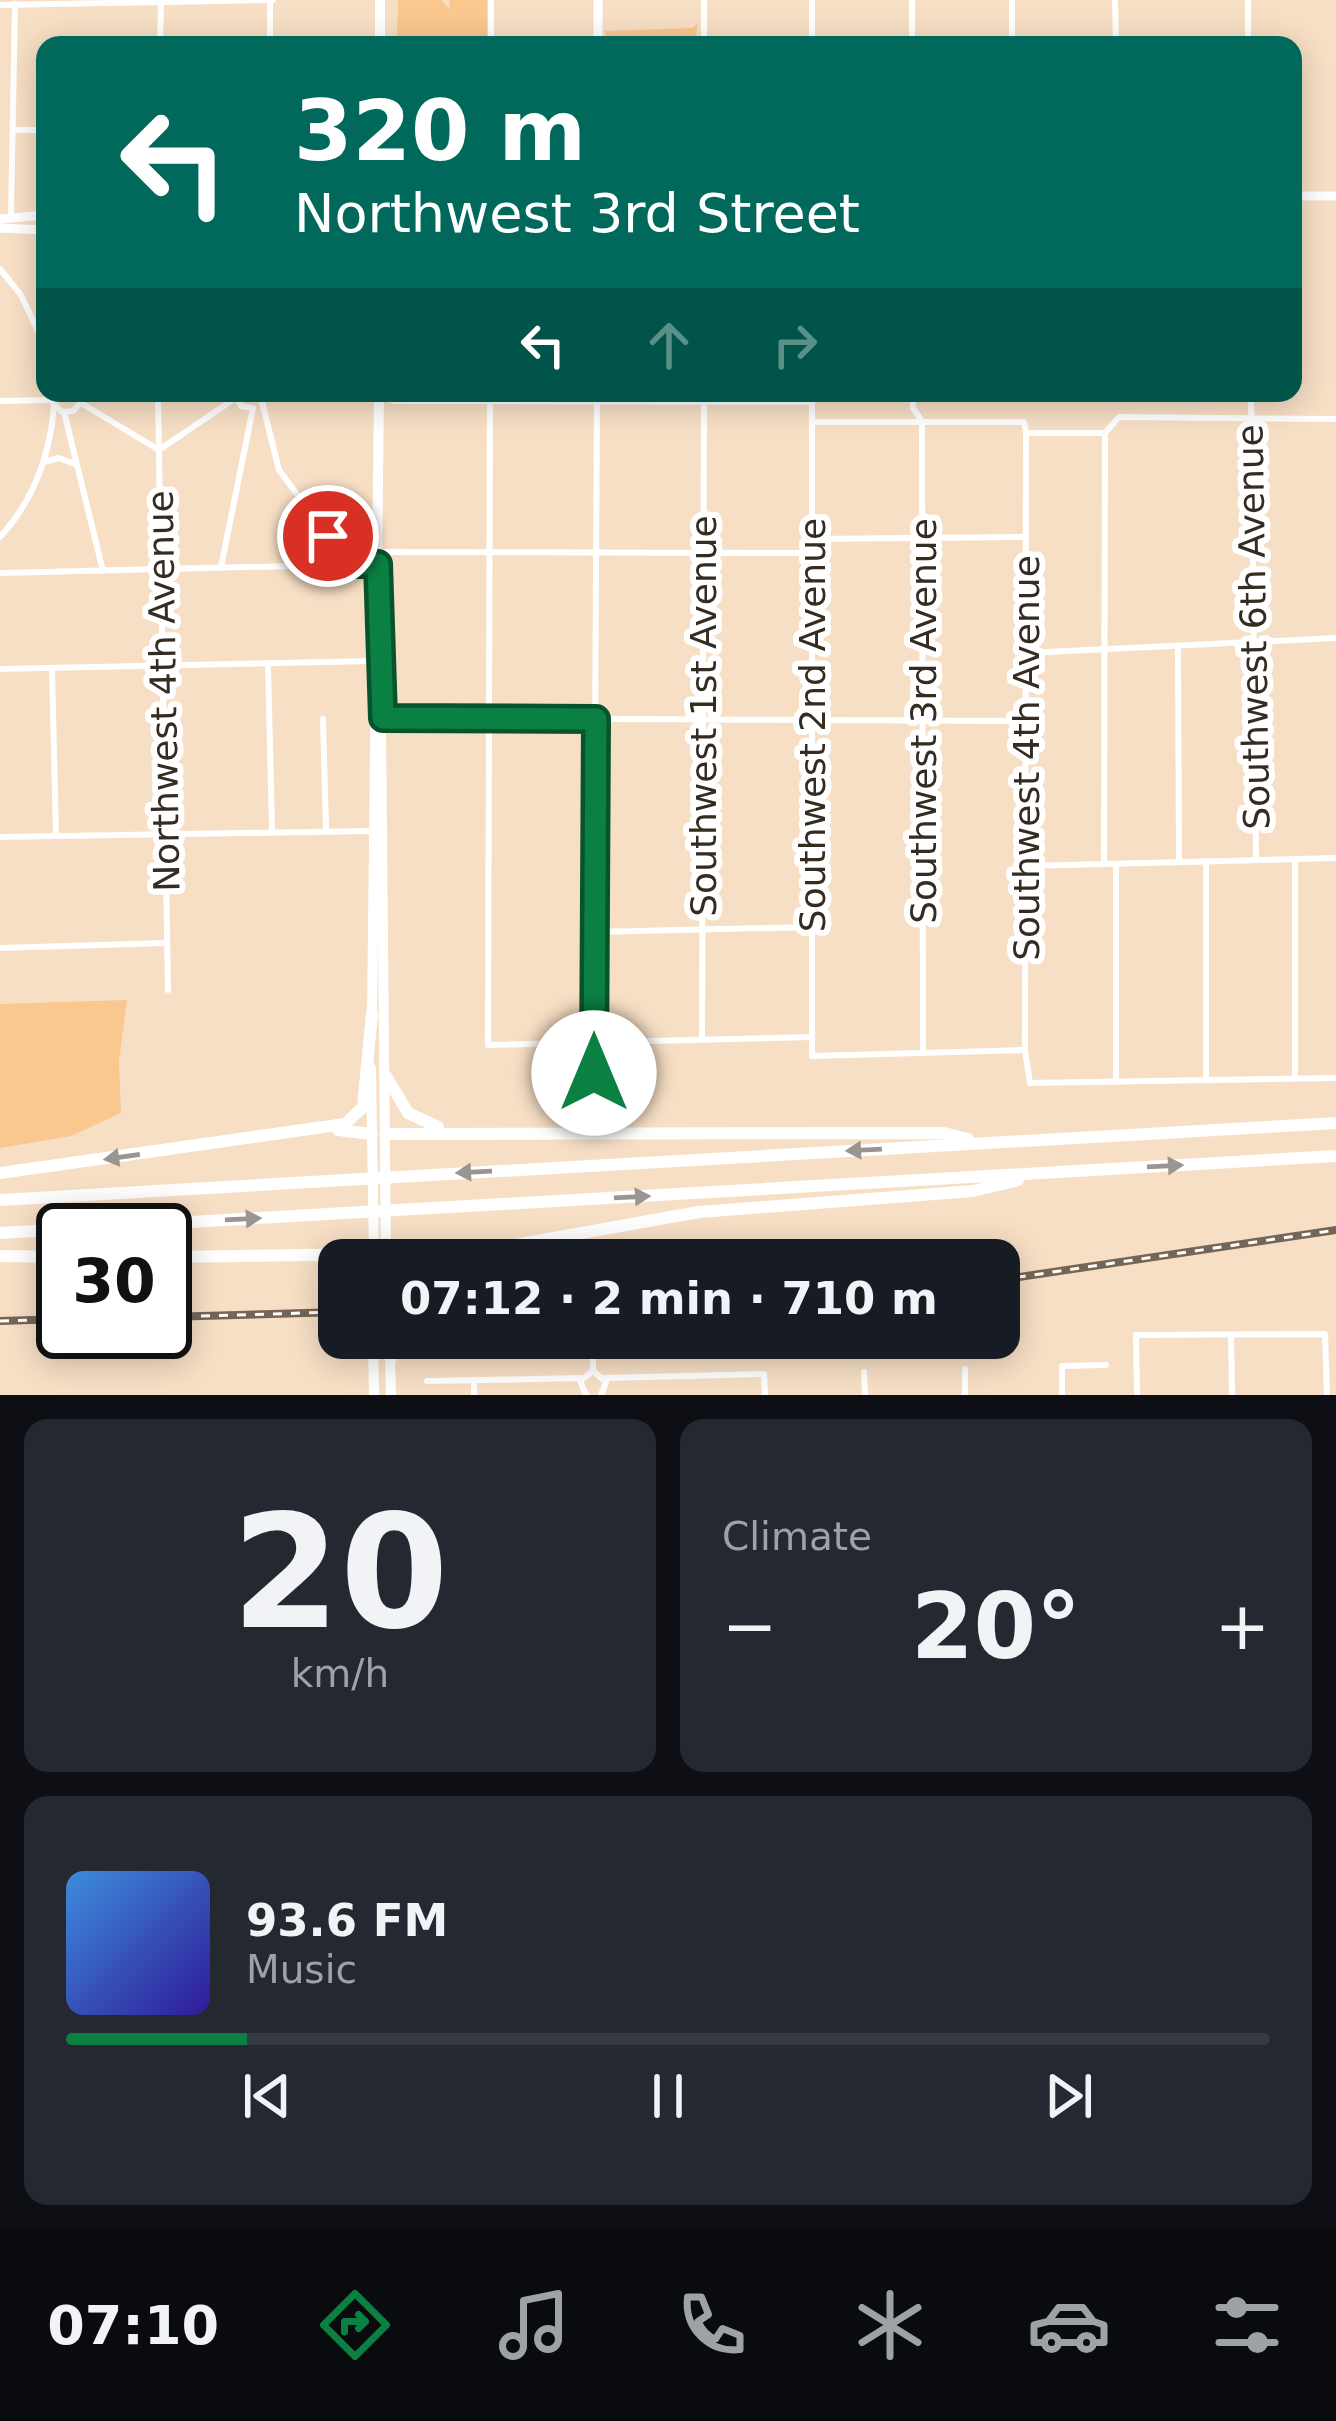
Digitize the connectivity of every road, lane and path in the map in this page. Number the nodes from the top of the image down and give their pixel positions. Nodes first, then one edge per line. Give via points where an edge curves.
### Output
1 (271, 0) edge
2 (380, 0) edge
3 (491, 0) edge
4 (598, 0) edge
5 (704, 0) edge
6 (812, 0) edge
7 (912, 0) edge
8 (1012, 0) edge
9 (1115, 0) edge
10 (1248, 0) edge
11 (160, 1) edge
12 (0, 4) edge
13 (15, 4) junction
14 (160, 36) edge
15 (270, 36) edge
16 (380, 36) edge
17 (490, 36) edge
18 (598, 36) edge
19 (704, 36) edge
20 (812, 36) edge
21 (912, 36) edge
22 (1012, 36) edge
23 (1116, 36) edge
24 (1248, 36) edge
25 (14, 130) junction
26 (36, 130) edge
27 (1302, 196) edge
28 (1336, 196) edge
29 (36, 215) edge
30 (6, 217) edge
31 (0, 228) edge
32 (36, 230) edge
33 (0, 268) edge
34 (36, 325) edge
35 (36, 400) edge
36 (0, 401) edge
37 (53, 402) edge
38 (55, 402) edge
39 (75, 402) edge
40 (91, 402) edge
41 (158, 402) edge
42 (226, 402) edge
43 (244, 402) edge
44 (258, 402) edge
45 (264, 402) edge
46 (379, 402) edge
47 (490, 402) edge
48 (597, 402) edge
49 (704, 402) edge
50 (812, 402) edge
51 (913, 402) edge
52 (1251, 402) edge
53 (253, 408) junction
54 (64, 412) junction
55 (1336, 419) edge
56 (922, 421) junction
57 (1251, 421) junction
58 (812, 422) junction
59 (1026, 433) junction
60 (1105, 433) junction
61 (159, 450) junction
62 (44, 462) junction
63 (76, 464) junction
64 (0, 537) edge
65 (1026, 537) junction
66 (812, 539) junction
67 (924, 539) junction
68 (490, 553) junction
69 (597, 553) junction
70 (703, 553) junction
71 (812, 553) junction
72 (378, 558) junction
73 (349, 564) junction
74 (221, 567) junction
75 (159, 570) junction
76 (104, 571) junction
77 (0, 573) edge
78 (378, 608) junction
79 (1336, 638) edge
80 (1250, 641) junction
81 (1178, 647) junction
82 (1104, 650) junction
83 (1026, 653) junction
84 (373, 661) junction
85 (268, 664) junction
86 (160, 667) junction
87 (52, 668) junction
88 (0, 669) edge
89 (323, 718) dead end
90 (383, 718) junction
91 (596, 719) junction
92 (489, 720) junction
93 (702, 720) junction
94 (812, 721) junction
95 (1026, 721) junction
96 (924, 722) junction
97 (326, 828) junction
98 (272, 830) junction
99 (371, 831) junction
100 (165, 833) junction
101 (56, 836) junction
102 (0, 837) edge
103 (1336, 858) edge
104 (1294, 859) junction
105 (1256, 860) junction
106 (1206, 861) junction
107 (1179, 862) junction
108 (1104, 864) junction
109 (1116, 864) junction
110 (1026, 866) junction
111 (384, 910) junction
112 (811, 928) junction
113 (702, 929) junction
114 (594, 932) junction
115 (166, 943) junction
116 (0, 947) edge
117 (168, 990) dead end
118 (372, 1014) junction
119 (811, 1037) junction
120 (702, 1039) junction
121 (594, 1041) junction
122 (1025, 1050) junction
123 (923, 1053) junction
124 (386, 1076) junction
125 (1336, 1078) edge
126 (1295, 1079) junction
127 (1206, 1081) junction
128 (1116, 1084) junction
129 (593, 1105) dead end
130 (1336, 1123) edge
131 (321, 1130) junction
132 (487, 1133) junction
133 (379, 1134) junction
134 (980, 1143) junction
135 (1336, 1156) edge
136 (0, 1173) edge
137 (1048, 1173) junction
138 (0, 1200) edge
139 (0, 1233) edge
140 (379, 1239) edge
141 (539, 1239) edge
142 (0, 1256) edge
143 (36, 1257) edge
144 (192, 1257) edge
145 (318, 1259) edge
146 (1325, 1334) junction
147 (1336, 1334) edge
148 (1231, 1336) junction
149 (1326, 1358) junction
150 (1336, 1358) edge
151 (373, 1359) edge
152 (391, 1359) edge
153 (593, 1359) edge
154 (1106, 1365) dead end
155 (964, 1369) dead end
156 (593, 1371) junction
157 (864, 1372) dead end
158 (582, 1378) junction
159 (605, 1378) junction
160 (474, 1380) junction
161 (427, 1381) dead end
162 (583, 1394) edge
163 (374, 1395) edge
164 (391, 1395) edge
165 (474, 1395) edge
166 (601, 1395) edge
167 (765, 1395) edge
168 (865, 1395) edge
169 (965, 1395) edge
170 (1062, 1395) edge
171 (1137, 1395) edge
172 (1232, 1395) edge
173 (1327, 1395) edge

1 - 11 street
1 - 15 street
2 - 16 main road
3 - 17 street
4 - 18 street
5 - 19 street
6 - 20 street
7 - 21 street
8 - 22 street
9 - 23 street
10 - 24 street
11 - 13 street
11 - 14 street
12 - 13 street
13 - 25 street
25 - 26 street
25 - 30 street
27 - 28 street
29 - 30 street
31 - 32 street
33 - 34 street
35 - 36 street
37 - 62 street
38 - 54 street
39 - 54 street
40 - 61 street
41 - 61 street, Northwest 4th Avenue
42 - 61 street
43 - 53 street
44 - 53 street
45 - 73 street via 278,470
46 - 72 main road
47 - 68 street
48 - 69 street
49 - 70 street, Southwest 1st Avenue
50 - 58 street, Southwest 2nd Avenue
51 - 56 street, Southwest 3rd Avenue
52 - 57 street, Southwest 6th Avenue
53 - 74 street
54 - 63 street
55 - 57 street
56 - 58 street
56 - 59 street via 1024,422
56 - 67 street, Southwest 3rd Avenue
57 - 60 street via 1119,417
57 - 80 street, Southwest 6th Avenue
58 - 66 street, Southwest 2nd Avenue
59 - 60 street
59 - 65 street, Southwest 4th Avenue
60 - 82 street
61 - 75 street, Northwest 4th Avenue
62 - 63 street
62 - 64 street
63 - 76 street
65 - 67 street
65 - 83 street, Southwest 4th Avenue
66 - 67 street
66 - 71 street, Southwest 2nd Avenue
67 - 96 street, Southwest 3rd Avenue
68 - 69 street
68 - 72 street
68 - 92 street
69 - 70 street
69 - 91 street
70 - 71 street
70 - 93 street, Southwest 1st Avenue
71 - 94 street, Southwest 2nd Avenue
72 - 73 street
72 - 78 main road
73 - 74 street
74 - 75 street
75 - 76 street
75 - 86 street, Northwest 4th Avenue
76 - 77 street
78 - 84 main road
78 - 90 main road
79 - 80 street
80 - 81 street
80 - 105 street, Southwest 6th Avenue
81 - 82 street
81 - 107 street
82 - 83 street
82 - 108 street
83 - 95 street, Southwest 4th Avenue
84 - 85 street
84 - 99 main road
85 - 86 street
85 - 98 street
86 - 87 street
86 - 100 street, Northwest 4th Avenue
87 - 88 street
87 - 101 street
89 - 97 street
90 - 92 street
90 - 111 main road
91 - 92 street
91 - 93 street
91 - 114 street
92 - 121 street via 488,1045
93 - 94 street
93 - 113 street, Southwest 1st Avenue
94 - 96 street
94 - 112 street, Southwest 2nd Avenue
95 - 96 street
95 - 110 street, Southwest 4th Avenue
96 - 123 street, Southwest 3rd Avenue
97 - 98 street
97 - 99 street
98 - 100 street
99 - 111 main road
99 - 118 main road
100 - 101 street
100 - 115 street, Northwest 4th Avenue
101 - 102 street
103 - 104 street
104 - 105 street
104 - 126 street
105 - 106 street
106 - 107 street
106 - 127 street, Southwest 6th Avenue
107 - 109 street
108 - 109 street
108 - 110 street
109 - 128 street
110 - 122 street, Southwest 4th Avenue
111 - 124 main road
112 - 113 street
112 - 119 street, Southwest 2nd Avenue
113 - 114 street
113 - 120 street, Southwest 1st Avenue
114 - 121 street
115 - 116 street
115 - 117 street, Northwest 4th Avenue
118 - 131 highway via 361,1111
118 - 133 main road
119 - 120 street
119 - 123 street, Southwest 2nd Avenue via 812,1056
120 - 121 street
121 - 129 street
122 - 123 street
122 - 128 street, Southwest 4th Avenue via 1030,1083
124 - 132 highway via 419,1121
124 - 133 main road
125 - 126 street
126 - 127 street
127 - 128 street
130 - 134 highway
131 - 133 highway
131 -> 136 highway
132 - 133 highway
132 - 134 highway via 944,1133
133 - 140 main road
134 -> 138 highway
137 -> 135 highway
139 -> 137 highway
137 - 141 highway via 973,1191 659,1218
142 - 143 highway
144 - 145 highway
146 - 147 street
146 - 148 street
146 - 149 street
148 - 171 street via 1136,1335
148 - 172 street
149 - 150 street
149 - 173 street
151 - 163 main road
152 - 164 main road
153 - 156 street
154 - 170 street via 1061,1366
155 - 169 street
156 - 158 street
156 - 159 street
157 - 168 street
158 - 160 street
158 - 162 street
159 - 166 street
159 - 167 street via 764,1374
160 - 161 street
160 - 165 street

